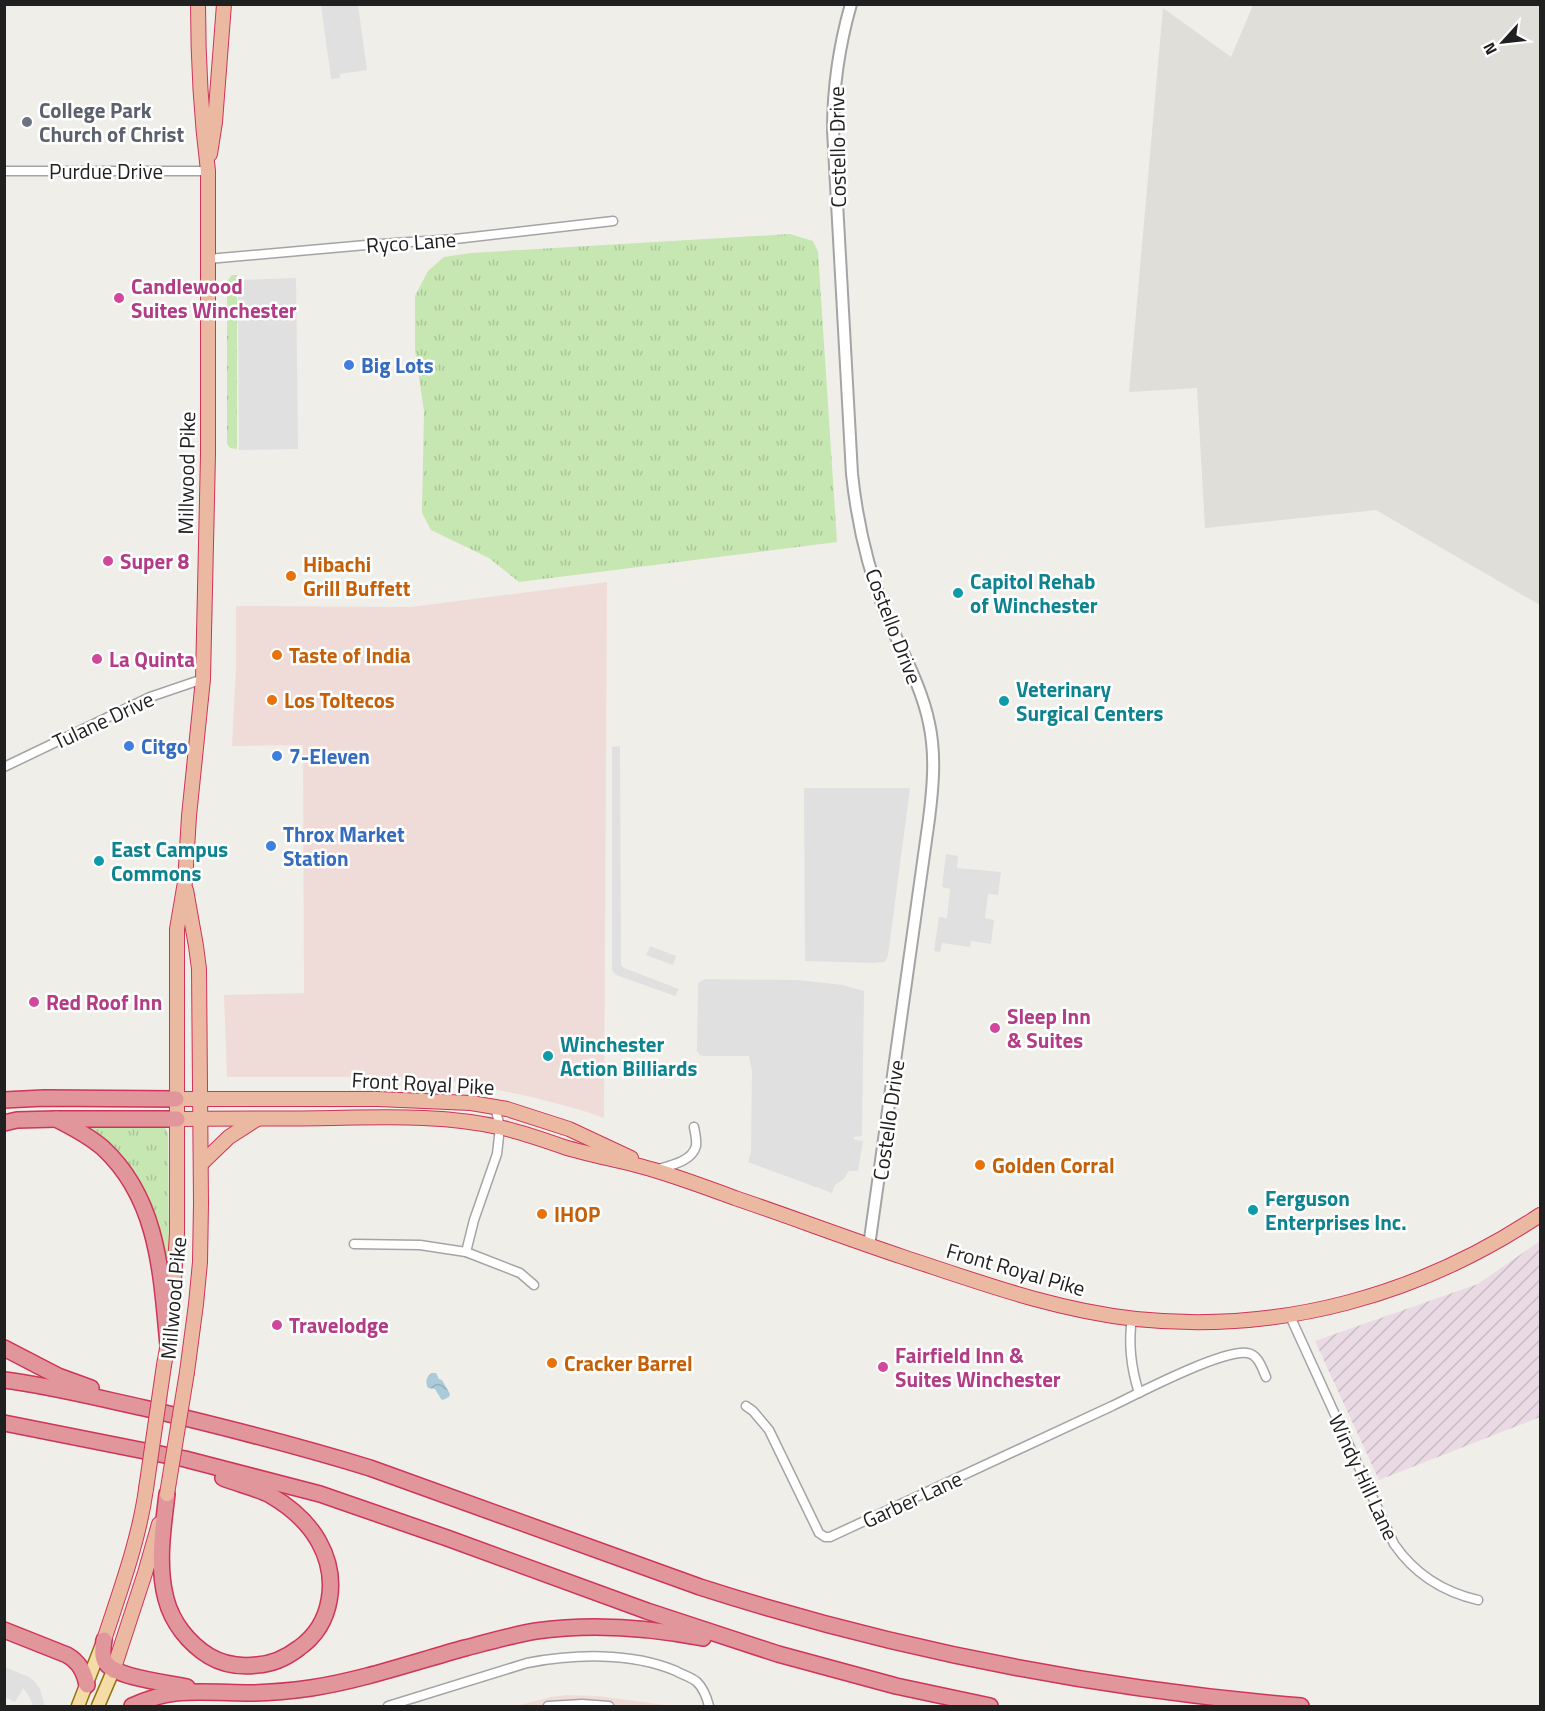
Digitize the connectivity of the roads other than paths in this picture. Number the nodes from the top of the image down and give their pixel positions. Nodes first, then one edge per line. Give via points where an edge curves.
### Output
1 (198, 4) edge
2 (224, 4) edge
3 (850, 4) edge
4 (4, 171) edge
5 (208, 171) junction
6 (613, 221) dead end
7 (208, 259) junction
8 (203, 679) junction
9 (4, 767) edge
10 (185, 882) junction
11 (176, 1099) junction
12 (200, 1099) junction
13 (4, 1100) edge
14 (495, 1107) junction
15 (259, 1118) junction
16 (56, 1119) junction
17 (177, 1119) junction
18 (200, 1119) junction
19 (4, 1123) edge
20 (500, 1127) junction
21 (694, 1127) dead end
22 (201, 1164) junction
23 (654, 1170) junction
24 (1540, 1215) edge
25 (354, 1244) dead end
26 (869, 1245) junction
27 (466, 1252) junction
28 (534, 1285) dead end
29 (1290, 1316) junction
30 (1132, 1318) junction
31 (168, 1345) junction
32 (4, 1348) edge
33 (1266, 1377) dead end
34 (4, 1380) edge
35 (1139, 1393) junction
36 (746, 1406) dead end
37 (4, 1424) edge
38 (218, 1425) junction
39 (185, 1460) junction
40 (167, 1494) junction
41 (1478, 1600) dead end
42 (4, 1630) edge
43 (104, 1640) junction
44 (778, 1654) junction
45 (113, 1671) junction
46 (87, 1684) junction
47 (216, 1692) junction
48 (78, 1707) edge
49 (98, 1707) edge
50 (132, 1707) edge
51 (388, 1707) edge
52 (548, 1707) edge
53 (609, 1707) edge
54 (709, 1707) edge
55 (990, 1707) edge
56 (1301, 1707) edge

1 - 5 highway, Millwood Pike via 198,63
2 - 5 highway, Millwood Pike
3 - 26 street, Costello Drive via 836,78 833,130 854,491 880,597 927,714 934,760
4 - 5 street, Purdue Drive
5 - 7 highway, Millwood Pike
6 - 7 street, Ryco Lane via 456,239
7 - 8 highway, Millwood Pike
8 - 9 street, Tulane Drive via 150,697
8 - 10 highway, Millwood Pike
10 - 11 highway, Millwood Pike via 176,950
10 - 12 highway, Millwood Pike via 199,969
11 - 12 highway, Front Royal Pike
11 - 13 highway
11 - 17 highway, Millwood Pike
12 - 14 highway, Front Royal Pike via 405,1099
12 - 18 highway, Millwood Pike
14 - 20 street
14 - 23 highway, Front Royal Pike via 569,1129
15 - 18 highway, Front Royal Pike
15 - 20 highway, Front Royal Pike via 424,1118
15 - 22 highway via 229,1137
16 - 17 highway
16 - 19 highway
16 - 31 highway via 102,1147 142,1205 156,1245
17 - 18 highway, Front Royal Pike
17 - 31 highway, Millwood Pike via 177,1233
18 - 22 highway, Millwood Pike
20 - 23 highway, Front Royal Pike
20 - 27 street via 497,1154
21 - 23 street via 696,1144 692,1154
22 - 40 highway, Millwood Pike, bridge via 196,1304
23 - 26 highway, Front Royal Pike
24 - 29 highway, Front Royal Pike via 1485,1249 1424,1278
25 - 27 street via 420,1245
26 - 30 highway, Front Royal Pike via 1027,1298
27 - 28 street via 520,1273
29 - 30 highway, Front Royal Pike via 1186,1322
29 - 41 street, Windy Hill Lane via 1394,1544 1423,1575 1456,1594
30 - 35 street via 1131,1364
31 - 43 highway, Millwood Pike, bridge via 144,1503
32 - 38 highway via 76,1383
33 - 35 street, Garber Lane via 1257,1358 1246,1353 1215,1359
34 - 38 highway
35 - 36 street, Garber Lane via 830,1537 819,1533 769,1430
37 - 39 highway
38 - 56 highway via 370,1468 755,1605 878,1638 1097,1683
39 - 40 highway via 202,1471 269,1494 312,1531 325,1555 331,1581 328,1606 316,1633 276,1662 246,1667 217,1660 191,1642 172,1616 163,1583
39 - 44 highway via 320,1494
40 - 45 highway, Millwood Pike
42 - 46 highway via 68,1654 85,1674
43 - 45 highway via 104,1659
43 - 46 main road, Millwood Pike
44 - 47 highway via 649,1629 581,1627 534,1631 313,1687 272,1693
44 - 55 highway
45 - 47 highway
45 - 49 main road, Millwood Pike
46 - 48 main road, Millwood Pike
47 - 50 highway via 175,1692
51 - 54 street via 527,1663 575,1657 647,1662 670,1669 697,1682
52 - 53 street

